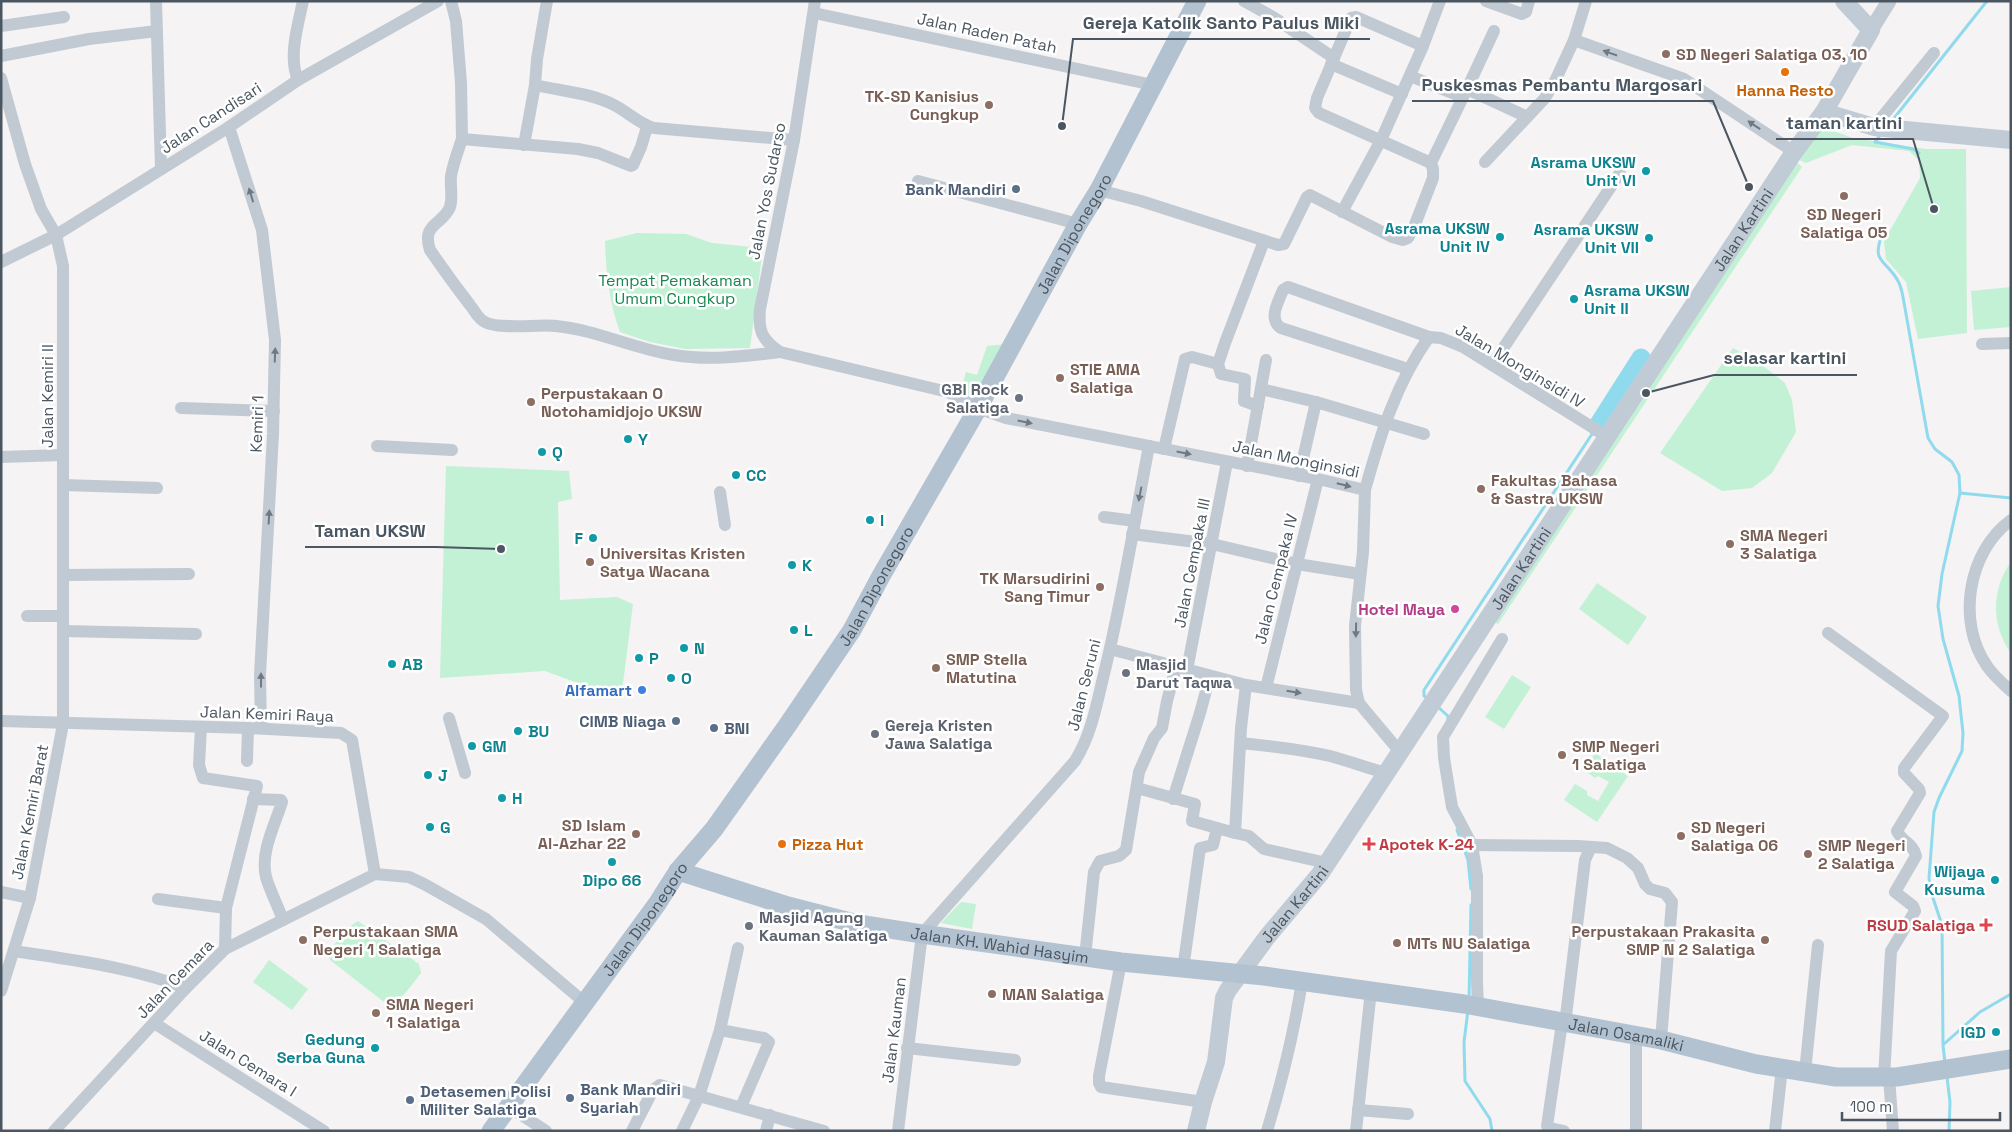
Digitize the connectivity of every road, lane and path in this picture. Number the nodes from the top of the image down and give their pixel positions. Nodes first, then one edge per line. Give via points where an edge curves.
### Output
1 (156, 1) edge
2 (303, 1) edge
3 (438, 1) edge
4 (451, 1) edge
5 (547, 1) edge
6 (1197, 1) edge
7 (1244, 1) edge
8 (1440, 1) edge
9 (1486, 1) edge
10 (1530, 1) edge
11 (1585, 1) edge
12 (1844, 1) edge
13 (1889, 1) edge
14 (815, 7) edge
15 (64, 17) dead end
16 (1, 26) edge
17 (1871, 30) junction
18 (157, 31) junction
19 (1494, 31) dead end
20 (1574, 40) junction
21 (1423, 46) junction
22 (1934, 53) dead end
23 (1, 56) edge
24 (1332, 61) junction
25 (1410, 76) junction
26 (1, 78) edge
27 (298, 80) junction
28 (535, 85) junction
29 (1153, 85) junction
30 (1464, 93) junction
31 (1402, 94) junction
32 (1824, 112) junction
33 (1526, 116) junction
34 (648, 126) junction
35 (229, 127) junction
36 (1875, 127) junction
37 (462, 139) junction
38 (794, 140) junction
39 (1381, 140) junction
40 (2011, 140) edge
41 (524, 146) junction
42 (1794, 152) junction
43 (1485, 162) dead end
44 (1430, 163) junction
45 (161, 169) junction
46 (1620, 173) dead end
47 (918, 181) dead end
48 (1099, 190) junction
49 (1342, 212) junction
50 (1078, 224) junction
51 (56, 235) junction
52 (1264, 241) junction
53 (1, 262) edge
54 (1429, 337) junction
55 (2011, 343) edge
56 (1982, 344) dead end
57 (780, 352) junction
58 (1266, 360) dead end
59 (1218, 364) junction
60 (1492, 365) junction
61 (1408, 369) junction
62 (1261, 389) junction
63 (1316, 402) junction
64 (1258, 406) junction
65 (181, 408) dead end
66 (978, 408) junction
67 (274, 411) junction
68 (1386, 422) junction
69 (1424, 434) dead end
70 (1608, 436) junction
71 (377, 446) dead end
72 (1149, 446) junction
73 (1164, 449) junction
74 (452, 450) dead end
75 (63, 455) junction
76 (1, 457) edge
77 (1227, 462) junction
78 (1247, 466) junction
79 (1299, 476) junction
80 (1318, 479) junction
81 (63, 485) junction
82 (157, 488) dead end
83 (1365, 490) junction
84 (720, 492) dead end
85 (1104, 516) dead end
86 (2011, 520) edge
87 (724, 525) dead end
88 (1133, 528) junction
89 (1212, 544) junction
90 (1297, 564) junction
91 (63, 574) junction
92 (189, 574) dead end
93 (1360, 574) junction
94 (27, 616) dead end
95 (63, 616) junction
96 (63, 631) junction
97 (1828, 633) dead end
98 (196, 634) dead end
99 (1502, 638) dead end
100 (1110, 649) junction
101 (1182, 669) junction
102 (1210, 676) junction
103 (1246, 685) junction
104 (1266, 688) junction
105 (2011, 691) edge
106 (1359, 703) junction
107 (450, 718) dead end
108 (1, 721) edge
109 (63, 724) junction
110 (201, 727) junction
111 (255, 728) junction
112 (1241, 744) junction
113 (1400, 752) junction
114 (247, 762) dead end
115 (466, 773) dead end
116 (1386, 773) junction
117 (1137, 788) junction
118 (253, 799) junction
119 (1173, 799) junction
120 (1217, 828) junction
121 (1235, 832) junction
122 (1472, 845) junction
123 (1591, 847) junction
124 (1327, 863) junction
125 (678, 871) junction
126 (374, 874) junction
127 (1, 892) edge
128 (30, 898) junction
129 (158, 899) dead end
130 (226, 908) junction
131 (283, 920) junction
132 (922, 934) junction
133 (1818, 946) dead end
134 (738, 948) dead end
135 (225, 949) junction
136 (14, 951) junction
137 (1084, 957) junction
138 (1121, 962) junction
139 (5, 966) edge
140 (1184, 969) junction
141 (1240, 975) junction
142 (1302, 981) junction
143 (186, 988) junction
144 (1371, 990) junction
145 (1, 991) edge
146 (584, 1002) junction
147 (1472, 1006) junction
148 (154, 1023) junction
149 (1564, 1023) junction
150 (720, 1030) junction
151 (1636, 1036) junction
152 (1661, 1040) junction
153 (907, 1048) junction
154 (2011, 1059) edge
155 (1015, 1060) dead end
156 (1782, 1068) junction
157 (1805, 1072) junction
158 (1886, 1077) junction
159 (699, 1096) junction
160 (1203, 1102) junction
161 (508, 1106) junction
162 (741, 1107) junction
163 (1358, 1110) junction
164 (1408, 1114) dead end
165 (770, 1115) junction
166 (54, 1131) edge
167 (324, 1131) edge
168 (491, 1131) edge
169 (546, 1131) edge
170 (632, 1131) edge
171 (682, 1131) edge
172 (766, 1131) edge
173 (824, 1131) edge
174 (898, 1131) edge
175 (1196, 1131) edge
176 (1267, 1131) edge
177 (1356, 1131) edge
178 (1564, 1131) edge
179 (1636, 1131) edge
180 (1775, 1131) edge
181 (1893, 1131) edge

1 - 18 street
2 - 27 street via 294,56
3 - 27 street, Jalan Candisari
4 - 37 street via 456,21 461,83
5 - 28 street
6 - 29 main road, Jalan Diponegoro
7 - 24 street via 1273,17
8 - 21 street
9 - 10 street via 1522,14
11 - 20 street
12 - 17 main road
13 - 17 street
14 - 29 street, Jalan Raden Patah
14 - 38 street, Jalan Yos Sudarso
15 - 16 street
17 - 32 main road, Jalan Kartini
18 - 23 street via 89,39
18 - 45 street
19 - 30 street
20 - 33 street via 1545,98
42 -> 20 street via 1684,79
21 - 24 street via 1354,17 1350,19
21 - 25 street
22 - 36 street
24 - 31 street
24 - 39 street via 1317,98 1316,110
25 - 30 street
25 - 31 street
26 - 51 street, Jalan Kemiri II via 25,164 41,208
27 - 35 street, Jalan Candisari
28 - 34 street via 599,99
28 - 41 street
29 - 48 main road, Jalan Diponegoro
30 - 33 street
30 - 44 street
31 - 39 street
32 - 36 main road
32 - 42 main road, Jalan Kartini
33 - 43 street
34 - 38 street
34 - 41 street via 642,147 631,166 589,151
35 - 45 street, Jalan Candisari
67 -> 35 street, Kemiri 1 via 276,340 262,230
36 - 40 main road
37 - 41 street
37 - 57 street via 451,177 449,210 432,226 428,244 480,320 495,325 571,328 673,355 697,358
38 - 57 street, Jalan Yos Sudarso via 759,318 764,338
39 - 44 street
39 - 49 street
42 - 70 main road, Jalan Kartini
44 - 49 street via 1433,178 1408,238 1392,237
45 - 51 street, Jalan Candisari
46 - 60 street
47 - 50 street
48 - 50 main road, Jalan Diponegoro
48 - 52 street
49 - 52 street via 1324,200 1308,195 1284,244
50 - 66 main road, Jalan Diponegoro
51 - 53 street, Jalan Candisari
51 - 75 street, Jalan Kemiri II via 63,266
52 - 59 street
54 - 60 street, Jalan Monginsidi IV via 1463,347
54 - 61 street, Jalan Monginsidi IV
54 - 61 street via 1288,287 1283,290 1274,317 1277,326
55 - 56 street
57 - 66 street via 948,392
58 - 62 street
59 - 64 street via 1221,374 1245,379 1244,401
59 - 73 street via 1192,357 1185,360
60 - 70 street, Jalan Monginsidi IV
61 - 68 street, Jalan Monginsidi IV
62 - 63 street
62 - 64 street
63 - 68 street
63 - 79 street
64 - 78 street
65 - 67 street
66 -> 72 street, Jalan Monginsidi via 1006,418
66 - 125 main road, Jalan Diponegoro via 852,630 714,829
111 -> 67 street, Kemiri 1
68 - 69 street
68 - 83 street, Jalan Monginsidi IV
70 - 113 main road, Jalan Kartini
71 - 74 street
72 - 73 street, Jalan Monginsidi
72 -> 88 street, Jalan Seruni
73 -> 77 street, Jalan Monginsidi
75 - 76 street
75 - 81 street, Jalan Kemiri II
77 - 78 street, Jalan Monginsidi
77 - 89 street, Jalan Cempaka III
78 - 79 street, Jalan Monginsidi
79 - 80 street, Jalan Monginsidi
80 -> 83 street, Jalan Monginsidi
80 - 90 street, Jalan Cempaka IV
81 - 82 street
81 - 91 street, Jalan Kemiri II
83 - 93 street, Jalan Monginsidi
84 - 87 street
85 - 88 street
86 - 105 street via 1994,535 1978,562 1972,581 1970,610 1978,649 1986,665
88 - 89 street
88 - 100 street, Jalan Seruni
89 - 90 street
89 - 101 street, Jalan Cempaka III
90 - 93 street
90 - 104 street, Jalan Cempaka IV
91 - 92 street
91 - 95 street, Jalan Kemiri II
93 -> 106 street, Jalan Monginsidi via 1355,626
94 - 95 street
95 - 96 street, Jalan Kemiri II
96 - 98 street
96 - 109 street, Jalan Kemiri II
97 - 158 street via 1943,716 1904,768 1904,773 1920,792 1897,831 1916,856 1895,892 1915,911 1891,951
99 - 122 street via 1443,737 1452,806
100 - 101 street
100 - 132 street, Jalan Seruni via 1084,747
101 - 102 street
101 - 117 street, Jalan Cempaka III via 1167,702 1162,728 1139,772
102 - 103 street
102 - 119 street
103 - 104 street
103 - 112 street
104 -> 106 street
106 - 113 street
107 - 115 street
108 - 109 street, Jalan Kemiri Raya
109 - 110 street, Jalan Kemiri Raya
109 - 128 street, Jalan Kemiri Barat
110 - 111 street, Jalan Kemiri Raya
110 - 118 street via 198,765 203,778 256,784
111 - 114 street, Kemiri 1
111 - 126 street, Jalan Kemiri Raya via 341,733 352,740
112 - 116 street via 1305,751
112 - 121 street
113 - 116 main road, Jalan Kartini
116 - 124 main road, Jalan Kartini
117 - 119 street
117 - 137 street, Jalan Cempaka III via 1126,850 1119,856 1100,861 1094,872
118 - 130 street
118 - 131 street via 282,802 265,867 266,878
119 - 120 street via 1195,804 1192,820
120 - 121 street
120 - 140 street via 1213,844 1200,848
121 - 124 street via 1249,836 1264,849
122 - 123 street
122 - 147 street via 1478,888 1477,982
123 - 149 street via 1585,860
123 - 152 street via 1607,848 1627,858 1638,868 1650,889 1665,893 1672,902
124 - 141 main road, Jalan Kartini
125 - 132 main road, Jalan KH. Wahid Hasyim via 788,906 858,924
125 - 146 main road, Jalan Diponegoro
126 - 131 street, Jalan Cemara
126 - 146 street via 409,877 486,919
127 - 128 street
128 - 136 street, Jalan Kemiri Barat
129 - 130 street
130 - 135 street
131 - 135 street, Jalan Cemara
132 - 137 main road, Jalan KH. Wahid Hasyim
132 - 153 street, Jalan Kauman
133 - 157 street
134 - 150 street
135 - 143 street, Jalan Cemara
136 - 139 street, Jalan Kemiri Barat
136 - 143 street via 161,978
137 - 138 main road, Jalan KH. Wahid Hasyim
138 - 140 main road, Jalan KH. Wahid Hasyim
138 - 160 street via 1098,1082 1101,1087
139 - 145 street, Jalan Kemiri Barat
140 - 141 main road, Jalan KH. Wahid Hasyim
141 - 142 main road, Jalan Osamaliki
141 - 160 main road, Jalan Kartini via 1224,998 1216,1062
142 - 144 main road, Jalan Osamaliki
142 - 176 street via 1295,1028
143 - 148 street, Jalan Cemara
144 - 147 main road, Jalan Osamaliki
144 - 163 street
146 - 161 main road, Jalan Diponegoro
147 - 149 main road, Jalan Osamaliki
148 - 166 street, Jalan Cemara
148 - 167 street, Jalan Cemara I
149 - 151 main road, Jalan Osamaliki
149 - 178 street via 1547,1126
150 - 159 street
150 - 162 street via 764,1038 769,1042
151 - 152 main road, Jalan Osamaliki
151 - 179 street
152 - 156 main road, Jalan Osamaliki
153 - 155 street
153 - 174 street, Jalan Kauman
154 - 158 main road, Jalan Osamaliki via 1925,1074
156 - 157 main road, Jalan Osamaliki
156 - 180 street
157 - 158 main road, Jalan Osamaliki via 1836,1077
158 - 181 street
159 - 162 street
159 - 170 street via 664,1085 656,1086
159 - 171 street
160 - 175 main road, Jalan Kartini
161 - 168 main road, Jalan Diponegoro
161 - 169 street
162 - 165 street
163 - 164 street
163 - 177 street
165 - 172 street
165 - 173 street

